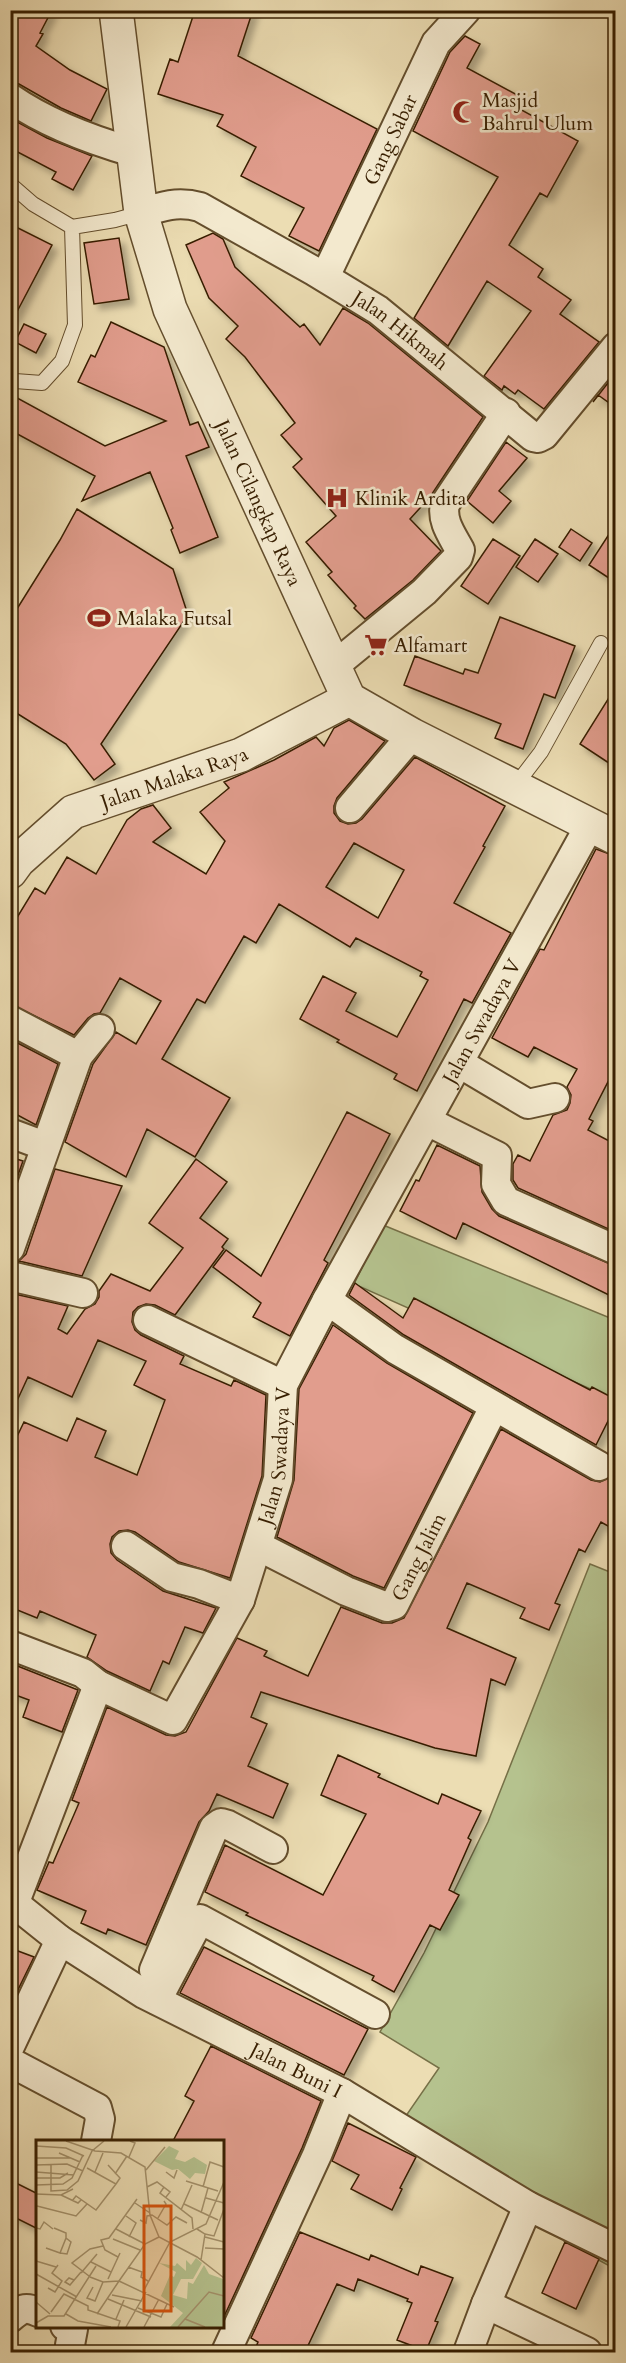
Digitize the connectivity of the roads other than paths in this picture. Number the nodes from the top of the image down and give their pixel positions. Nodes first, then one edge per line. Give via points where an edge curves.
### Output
1 (116, 10) edge
2 (466, 10) edge
3 (10, 98) edge
4 (133, 152) junction
5 (10, 184) edge
6 (141, 213) junction
7 (72, 227) junction
8 (325, 277) junction
9 (615, 347) edge
10 (10, 378) edge
11 (506, 413) junction
12 (601, 643) dead end
13 (334, 666) junction
14 (349, 699) junction
15 (412, 735) junction
16 (515, 786) junction
17 (350, 808) dead end
18 (607, 824) edge
19 (13, 863) edge
20 (10, 1020) edge
21 (100, 1029) dead end
22 (78, 1056) junction
23 (459, 1063) junction
24 (555, 1098) dead end
25 (427, 1121) junction
26 (10, 1133) edge
27 (45, 1146) junction
28 (10, 1248) edge
29 (615, 1250) edge
30 (10, 1276) edge
31 (83, 1293) dead end
32 (327, 1300) junction
33 (148, 1320) dead end
34 (284, 1385) junction
35 (494, 1407) junction
36 (599, 1466) dead end
37 (126, 1546) dead end
38 (258, 1546) junction
39 (240, 1600) junction
40 (10, 1645) edge
41 (98, 1685) junction
42 (273, 1849) dead end
43 (13, 1901) edge
44 (60, 1940) junction
45 (150, 1997) junction
46 (375, 2014) dead end
47 (10, 2046) edge
48 (10, 2062) edge
49 (342, 2093) junction
50 (96, 2140) edge
51 (528, 2206) junction
52 (615, 2248) edge
53 (486, 2304) junction
54 (36, 2311) edge
55 (10, 2318) edge
56 (68, 2327) edge
57 (72, 2352) edge
58 (226, 2352) edge
59 (468, 2352) edge
60 (587, 2352) edge

1 - 4 street, Jalan Cilangkap Raya
2 - 8 street, Gang Sabar via 436,43
3 - 4 street via 102,143
4 - 6 street, Jalan Cilangkap Raya
5 - 7 lane via 33,204
6 - 7 lane
6 - 8 street, Jalan Hikmah via 170,204 200,207
6 - 13 street, Jalan Cilangkap Raya via 170,309
7 - 10 lane via 75,325 62,361 42,382
8 - 11 street, Jalan Hikmah via 378,310
9 - 11 street, Jalan Hikmah via 544,435 533,437
11 - 13 street via 445,504 443,513 460,550 458,557 424,592
12 - 16 lane via 541,752
13 - 14 street, Jalan Cilangkap Raya
14 - 15 street
14 - 19 street, Jalan Malaka Raya via 241,755 73,812
15 - 16 street
15 - 17 street
16 - 18 street
18 - 23 street, Jalan Swadaya V
20 - 22 street
21 - 22 street
22 - 27 street
23 - 24 street via 528,1104
23 - 25 street, Jalan Swadaya V
25 - 29 street via 497,1156 496,1184 506,1202
25 - 32 street, Jalan Swadaya V
26 - 27 street
27 - 28 street
30 - 31 street
32 - 34 street, Jalan Swadaya V
32 - 35 street via 395,1349
33 - 34 street
34 - 38 street, Jalan Swadaya V via 278,1479
35 - 36 street
35 - 38 street, Gang Jalim via 394,1605 387,1607 346,1591
37 - 39 street via 172,1576
38 - 39 street, Jalan Swadaya V
39 - 41 street, Jalan Swadaya V via 173,1720
40 - 41 street via 83,1673
41 - 43 street
42 - 45 street via 228,1825 221,1823 214,1828
43 - 44 street, Jalan Buni I
44 - 45 street, Jalan Buni I
44 - 47 street
45 - 46 street via 200,1919
45 - 49 street, Jalan Buni I
48 - 50 street via 97,2108 100,2119
49 - 51 street, Jalan Buni I
49 - 58 street
51 - 52 street, Jalan Buni I
51 - 53 street
53 - 59 street
53 - 60 street
54 - 55 street via 22,2308
56 - 57 street via 74,2332

